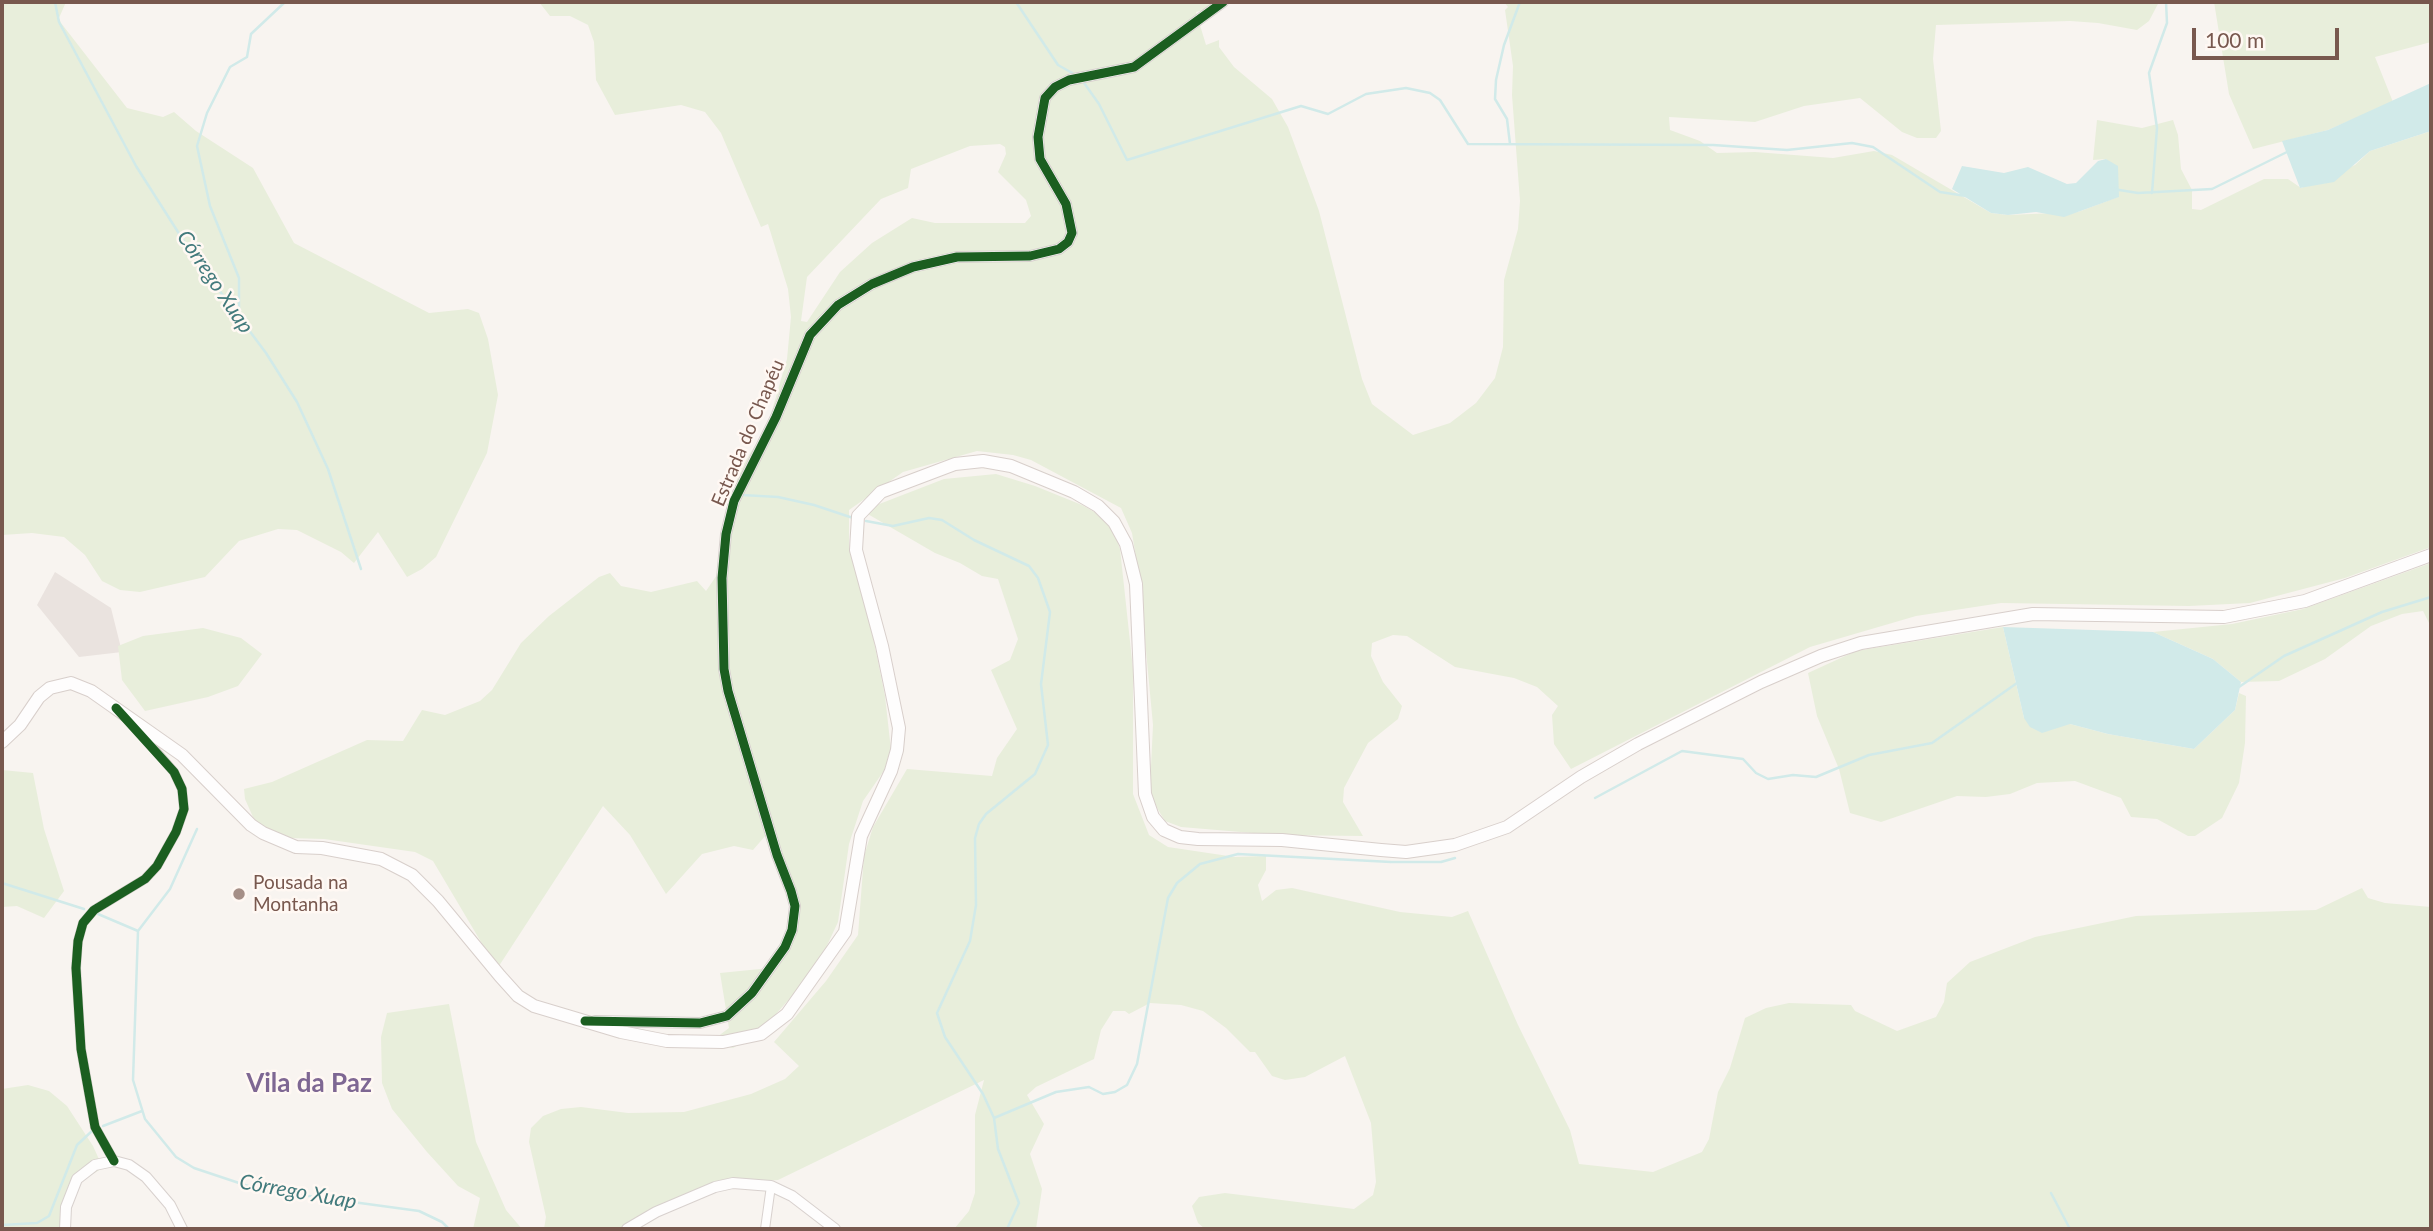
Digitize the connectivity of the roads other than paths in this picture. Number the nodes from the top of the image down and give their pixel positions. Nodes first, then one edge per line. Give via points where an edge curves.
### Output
1 (1223, 2) edge
2 (2431, 555) edge
3 (116, 708) junction
4 (2, 742) edge
5 (585, 1021) junction
6 (114, 1161) junction
7 (771, 1186) junction
8 (65, 1229) edge
9 (182, 1229) edge
10 (627, 1229) edge
11 (765, 1229) edge
12 (835, 1229) edge

1 - 5 street, Estrada do Chapéu via 1134,67 1069,80 1045,98 1038,137 1040,159 1066,204 1072,233 1068,242 1030,256 957,257 913,267 838,305 810,335 776,418 734,501 722,578 728,691 791,891 795,906 792,930 752,993 727,1016 700,1023
2 - 5 main road via 2305,601 2224,617 2033,614 1861,643 1761,682 1638,744 1507,827 1455,845 1406,852 1282,840 1198,839 1164,831 1145,794 1136,584 1126,544 1114,522 1074,492 1011,466 983,461 955,464 881,492 858,516 856,550 899,728 891,771 861,836 847,924 834,950 787,1014 749,1038 667,1041
3 - 4 main road via 91,691 71,683 58,684 39,697
3 - 5 main road via 182,755 264,833 296,847 381,859 412,875 518,996 550,1012
3 - 6 street via 174,772 184,809 176,832 145,879 94,910 83,923 76,968 81,1049 95,1127
6 - 8 street via 95,1165 76,1179 66,1207
6 - 9 street via 130,1165 146,1177 170,1205
7 - 10 street via 733,1183 715,1187
7 - 11 street
7 - 12 street

